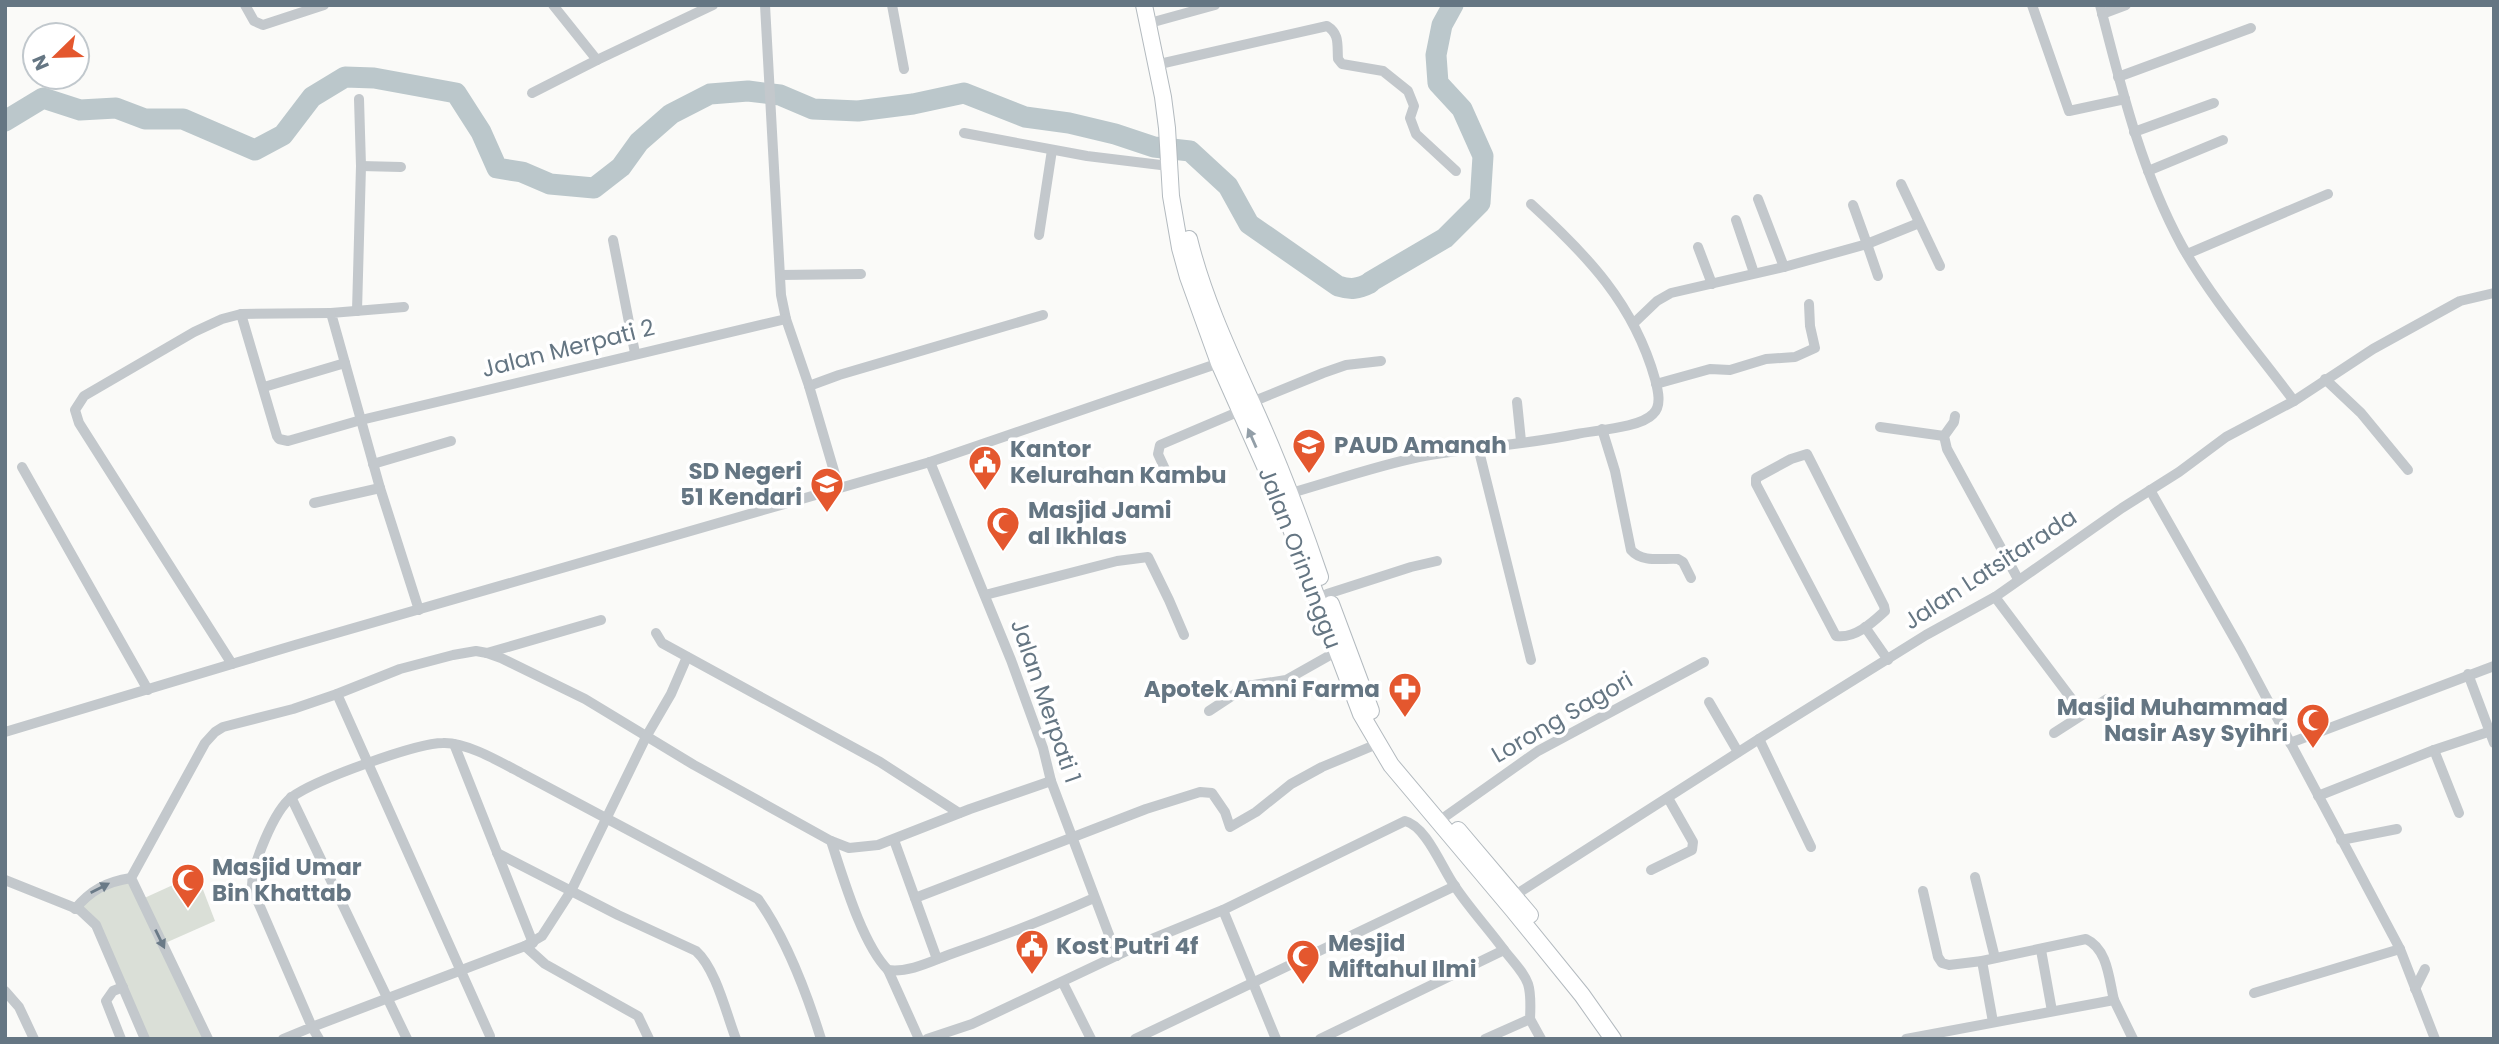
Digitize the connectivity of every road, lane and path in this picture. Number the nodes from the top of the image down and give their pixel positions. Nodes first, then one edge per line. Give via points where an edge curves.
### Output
1 (245, 5) edge
2 (324, 5) edge
3 (553, 5) edge
4 (713, 5) edge
5 (765, 5) edge
6 (892, 5) edge
7 (1144, 5) edge
8 (1215, 5) edge
9 (2032, 5) edge
10 (2126, 5) edge
11 (2101, 10) edge
12 (1156, 13) edge
13 (2252, 28) dead end
14 (597, 60) junction
15 (1164, 63) junction
16 (904, 69) dead end
17 (2118, 77) junction
18 (532, 93) dead end
19 (359, 99) dead end
20 (2125, 99) junction
21 (2214, 103) dead end
22 (1170, 129) junction
23 (2134, 132) junction
24 (964, 133) dead end
25 (2223, 139) dead end
26 (1052, 150) junction
27 (1170, 160) junction
28 (361, 166) junction
29 (401, 167) dead end
30 (1456, 171) dead end
31 (2148, 171) junction
32 (1901, 184) dead end
33 (2328, 194) dead end
34 (1758, 199) dead end
35 (1531, 204) dead end
36 (1853, 205) dead end
37 (1736, 220) dead end
38 (1919, 223) junction
39 (1039, 235) dead end
40 (613, 240) dead end
41 (1867, 244) junction
42 (1698, 247) dead end
43 (2187, 254) junction
44 (1940, 266) dead end
45 (1784, 267) junction
46 (1754, 273) junction
47 (861, 274) dead end
48 (780, 275) junction
49 (1878, 276) dead end
50 (1712, 284) junction
51 (2494, 293) edge
52 (1809, 304) dead end
53 (404, 307) dead end
54 (357, 311) junction
55 (331, 313) junction
56 (241, 314) junction
57 (1043, 315) dead end
58 (786, 319) junction
59 (1634, 323) junction
60 (635, 353) junction
61 (1381, 360) dead end
62 (1225, 361) junction
63 (345, 363) junction
64 (2325, 379) junction
65 (1656, 384) junction
66 (809, 386) junction
67 (264, 387) junction
68 (2294, 401) junction
69 (1517, 402) dead end
70 (1246, 407) junction
71 (1955, 416) dead end
72 (361, 420) junction
73 (1880, 427) dead end
74 (1602, 429) junction
75 (1944, 436) junction
76 (451, 441) dead end
77 (1521, 441) junction
78 (1478, 447) junction
79 (930, 462) junction
80 (373, 464) junction
81 (23, 467) dead end
82 (2409, 470) dead end
83 (1170, 481) dead end
84 (380, 488) junction
85 (839, 488) junction
86 (2150, 490) junction
87 (1291, 493) junction
88 (314, 503) dead end
89 (1437, 561) dead end
90 (1691, 578) dead end
91 (2018, 579) junction
92 (1326, 594) junction
93 (985, 595) junction
94 (1995, 597) junction
95 (418, 610) junction
96 (601, 620) dead end
97 (1865, 627) junction
98 (656, 634) dead end
99 (1184, 635) dead end
100 (1342, 649) junction
101 (486, 653) junction
102 (687, 657) junction
103 (1531, 660) dead end
104 (1888, 660) junction
105 (1704, 662) dead end
106 (232, 664) junction
107 (2494, 666) edge
108 (2468, 674) junction
109 (148, 690) junction
110 (337, 694) junction
111 (2107, 699) dead end
112 (1709, 702) dead end
113 (1209, 711) dead end
114 (2083, 714) junction
115 (2492, 731) edge
116 (5, 732) edge
117 (2054, 733) dead end
118 (646, 737) junction
119 (1759, 739) junction
120 (2290, 743) junction
121 (2494, 743) edge
122 (454, 744) junction
123 (1377, 744) junction
124 (2434, 750) junction
125 (1738, 752) junction
126 (368, 764) junction
127 (1051, 781) junction
128 (2318, 796) junction
129 (291, 797) junction
130 (1668, 797) junction
131 (1429, 804) junction
132 (960, 813) junction
133 (2459, 813) dead end
134 (1446, 816) junction
135 (606, 818) junction
136 (1410, 822) junction
137 (2397, 829) dead end
138 (1071, 837) junction
139 (894, 840) junction
140 (831, 841) junction
141 (2341, 841) junction
142 (1811, 847) dead end
143 (497, 853) junction
144 (1651, 870) dead end
145 (1975, 877) dead end
146 (131, 878) junction
147 (5, 880) edge
148 (1455, 887) junction
149 (571, 891) junction
150 (1923, 891) dead end
151 (915, 898) junction
152 (1094, 898) junction
153 (1510, 898) junction
154 (75, 909) junction
155 (1223, 910) junction
156 (529, 944) junction
157 (2400, 949) junction
158 (1504, 950) junction
159 (2041, 950) junction
160 (1117, 956) junction
161 (1995, 958) junction
162 (937, 959) junction
163 (1982, 961) junction
164 (2425, 968) dead end
165 (462, 969) junction
166 (888, 970) junction
167 (1063, 983) junction
168 (1253, 984) junction
169 (123, 987) junction
170 (2415, 989) junction
171 (5, 991) edge
172 (2254, 993) dead end
173 (387, 997) junction
174 (2114, 1000) junction
175 (2052, 1011) junction
176 (1530, 1019) junction
177 (1993, 1023) junction
178 (312, 1027) junction
179 (490, 1036) dead end
180 (1615, 1037) edge
181 (34, 1039) edge
182 (121, 1039) edge
183 (145, 1039) edge
184 (208, 1039) edge
185 (283, 1039) edge
186 (319, 1039) edge
187 (407, 1039) edge
188 (649, 1039) edge
189 (736, 1039) edge
190 (821, 1039) edge
191 (919, 1039) edge
192 (927, 1039) edge
193 (1091, 1039) edge
194 (1135, 1039) edge
195 (1276, 1039) edge
196 (1320, 1039) edge
197 (1485, 1039) edge
198 (1541, 1039) edge
199 (1906, 1039) edge
200 (2133, 1039) edge
201 (2435, 1039) edge

1 - 2 street via 254,21 263,25
3 - 14 street
4 - 14 street
5 - 48 street
6 - 16 street
7 - 22 street, Jalan Orinunggu
8 - 12 street
9 - 20 street via 2069,111
10 - 11 street
11 - 17 street
12 - 15 street, Jalan Orinunggu
13 - 17 street
14 - 18 street
15 - 22 street, Jalan Orinunggu
15 - 30 street via 1327,26 1338,39 1342,64 1383,71 1408,91 1416,134
17 - 20 street
19 - 28 street
20 - 23 street
21 - 23 street
22 - 27 street, Jalan Orinunggu
23 - 31 street
24 - 26 street
25 - 31 street
26 - 27 street
26 - 39 street
27 - 62 street, Jalan Orinunggu
28 - 29 street
28 - 54 street
31 - 43 street
32 - 38 street
33 - 43 street
34 - 45 street
35 - 59 street via 1586,257
36 - 41 street
37 - 46 street
38 - 41 street
38 - 44 street
40 - 60 street
41 - 45 street
41 - 49 street
42 - 50 street
43 - 68 street
45 - 46 street
46 - 50 street
47 - 48 street
48 - 58 street
50 - 59 street via 1664,296
51 - 64 street, Jalan Latsitarada via 2460,301
52 - 65 street via 1815,348 1795,357 1766,359 1730,370 1710,369
53 - 54 street
54 - 55 street
55 - 56 street
55 - 63 street
56 - 67 street
56 - 106 street via 194,332 84,396 75,410
57 - 66 street
58 - 60 street, Jalan Merpati 2
58 - 66 street
59 - 65 street
60 - 72 street, Jalan Merpati 2
61 - 70 street via 1346,365
62 - 70 street, Jalan Orinunggu
62 - 79 street
63 - 67 street
63 - 72 street
64 - 68 street, Jalan Latsitarada
64 - 82 street
65 - 74 street via 1659,406 1654,414 1639,423
66 - 85 street
67 - 72 street, Jalan Merpati 2 via 282,440
68 - 86 street, Jalan Latsitarada via 2226,437
69 - 77 street
70 - 83 street via 1160,445 1158,454
70 - 87 street, Jalan Orinunggu
100 -> 70 street, Jalan Orinunggu
71 - 75 street
72 - 80 street
73 - 75 street
74 - 77 street
74 - 90 street via 1631,550 1645,559 1678,559
75 - 91 street via 1955,465
76 - 80 street
77 - 78 street
78 - 87 street via 1416,458
78 - 103 street
79 - 85 street
79 - 93 street, Jalan Merpati 1
80 - 84 street
81 - 109 street
84 - 88 street
84 - 95 street
85 - 95 street
86 - 91 street, Jalan Latsitarada
86 - 120 street
87 - 92 street, Jalan Orinunggu
89 - 92 street
91 - 94 street, Jalan Latsitarada
92 - 100 street, Jalan Orinunggu
93 - 99 street via 1117,561 1148,558
93 - 127 street, Jalan Merpati 1 via 1029,707
94 - 104 street, Jalan Latsitarada
94 - 114 street
95 - 106 street
96 - 101 street
97 - 97 street via 1885,611 1884,606 1807,454 1756,478 1836,636 1846,637
97 - 104 street
98 - 102 street via 662,643
100 - 113 street via 1286,680 1247,686
100 - 123 street, Jalan Orinunggu via 1361,714
100 - 131 street, Jalan Orinunggu via 1373,717
101 - 110 street via 453,654
101 - 118 street via 585,699
102 - 118 street
102 - 132 street via 880,762
104 - 119 street, Jalan Latsitarada
105 - 134 street, Lorong Sagori via 1538,751
106 - 109 street
107 - 108 street
108 - 115 street
108 - 120 street
109 - 116 street
110 - 126 street
110 - 146 street via 215,732
111 - 114 street
112 - 125 street
114 - 117 street
115 - 121 street
115 - 124 street
118 - 135 street
118 - 140 street
119 - 125 street, Jalan Latsitarada
119 - 142 street
120 - 128 street
122 - 126 street via 424,746
122 - 135 street
122 - 143 street
123 - 131 street, Jalan Orinunggu
123 - 138 street via 1291,784 1230,827 1217,798 1200,792
124 - 128 street
124 - 133 street
125 - 130 street, Jalan Latsitarada
126 - 129 street
126 - 165 street
127 - 132 street
127 - 138 street, Jalan Merpati 1
128 - 141 street
129 - 173 street
129 - 178 street via 270,831 252,888
130 - 144 street via 1693,842 1692,850
130 - 153 street, Jalan Latsitarada
131 - 134 street, Jalan Orinunggu
131 - 136 street
131 - 153 street, Jalan Orinunggu
132 - 139 street
134 - 153 street, Jalan Orinunggu
135 - 149 street
135 - 190 street via 758,898 788,955
136 - 148 street via 1424,835
136 - 155 street via 1399,823
137 - 141 street
138 - 151 street
138 - 152 street, Jalan Merpati 1
139 - 140 street via 862,848
139 - 151 street
140 - 166 street via 861,923
141 - 157 street
143 - 149 street
143 - 156 street via 529,927
145 - 161 street
154 -> 146 street via 94,890
146 -> 184 street
147 - 154 street
148 - 158 street
148 - 168 street
149 - 156 street via 550,925
149 - 189 street via 696,951 706,964
150 - 163 street via 1942,963
151 - 162 street
152 - 160 street, Jalan Merpati 1
152 - 162 street
153 - 180 street, Jalan Orinunggu
154 - 169 street via 96,925
155 - 160 street
155 - 168 street
156 - 165 street
156 - 188 street via 545,964 638,1016
157 - 170 street
157 - 172 street
158 - 176 street via 1531,989
158 - 196 street
159 - 161 street
159 - 174 street via 2077,940 2093,942 2103,956
159 - 175 street
160 - 167 street
161 - 163 street
162 - 166 street
163 - 177 street
164 - 170 street
165 - 173 street
165 - 179 street
166 - 191 street
167 - 192 street
167 - 193 street
168 - 194 street
168 - 195 street
169 - 182 street via 106,1001
169 - 183 street
170 - 201 street
171 - 181 street via 19,1007
173 - 178 street
173 - 187 street
174 - 175 street
174 - 200 street
175 - 177 street
176 - 197 street
176 - 198 street
177 - 199 street
178 - 185 street
178 - 186 street

